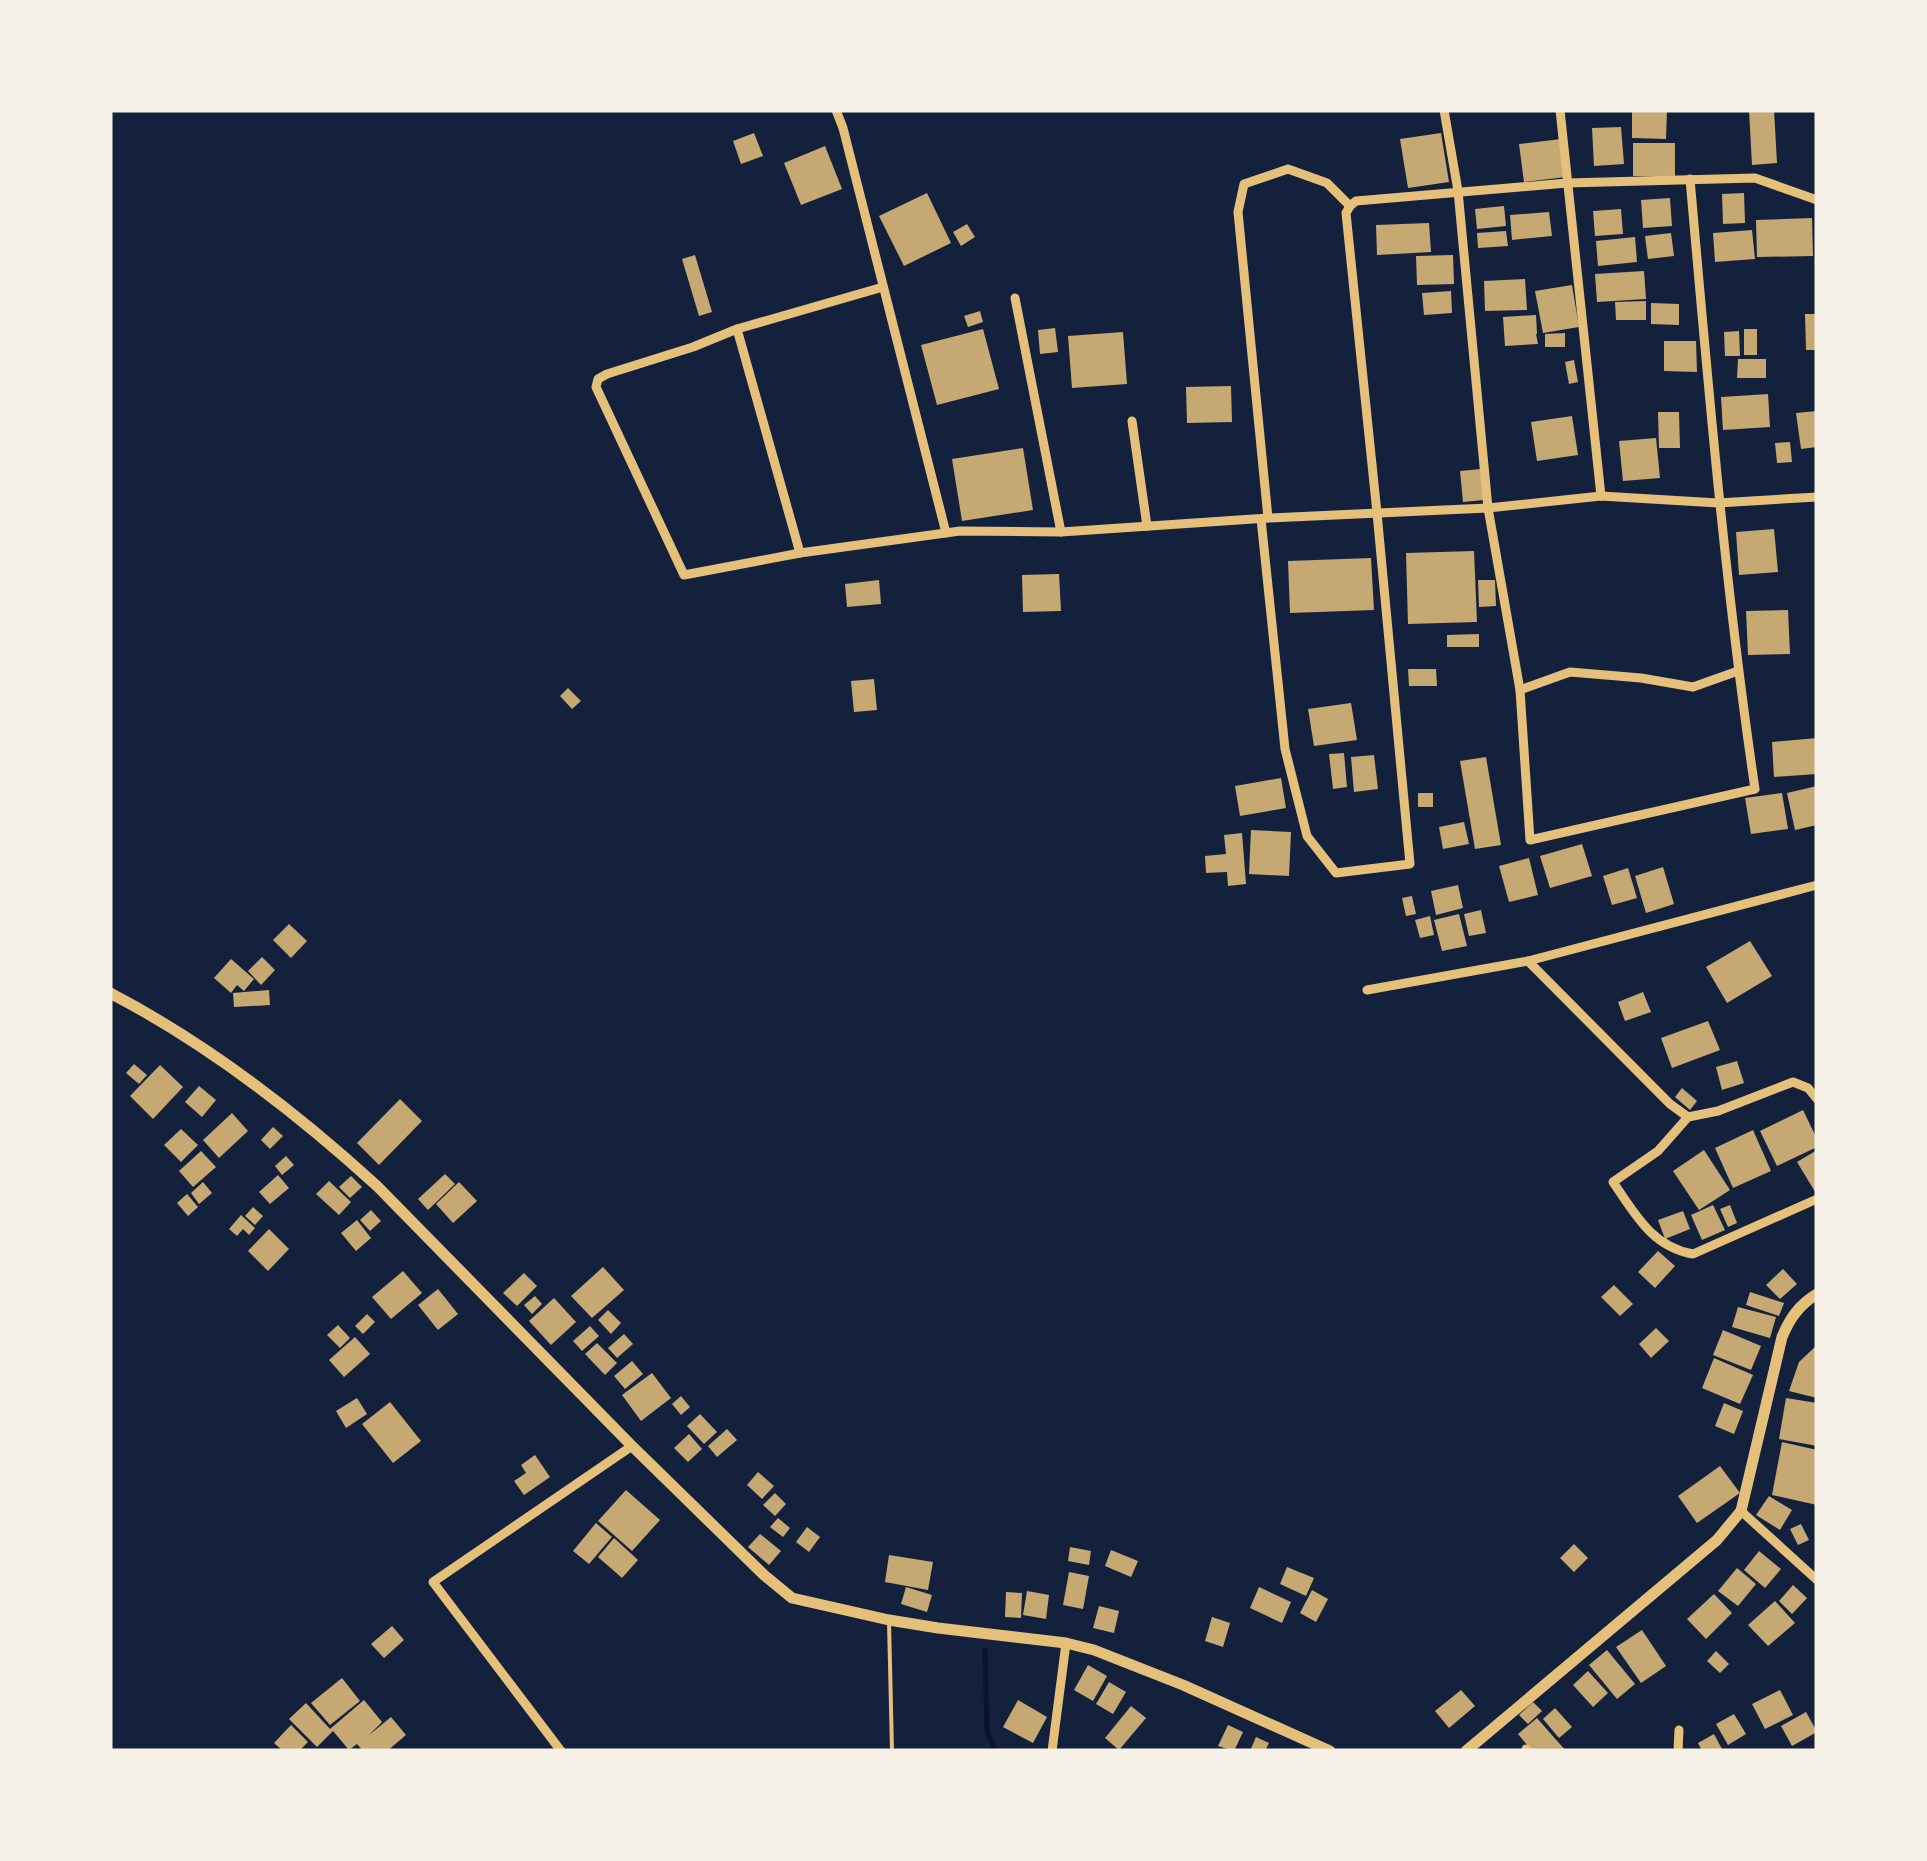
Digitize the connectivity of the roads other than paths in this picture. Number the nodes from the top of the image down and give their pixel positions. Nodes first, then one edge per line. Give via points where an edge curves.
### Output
1 (836, 110) edge
2 (1444, 110) edge
3 (1560, 110) edge
4 (1690, 178) junction
5 (1568, 183) junction
6 (1458, 191) junction
7 (1817, 200) edge
8 (1350, 206) junction
9 (883, 287) junction
10 (1016, 298) dead end
11 (737, 329) junction
12 (1132, 420) dead end
13 (1601, 496) junction
14 (1817, 497) edge
15 (1718, 503) junction
16 (1488, 508) junction
17 (1377, 513) junction
18 (1265, 518) junction
19 (1147, 526) junction
20 (1061, 532) junction
21 (946, 533) junction
22 (800, 552) junction
23 (1738, 671) junction
24 (1520, 690) junction
25 (1817, 885) edge
26 (1528, 962) junction
27 (1367, 990) dead end
28 (110, 993) edge
29 (1817, 1099) edge
30 (1688, 1117) junction
31 (1817, 1198) edge
32 (1817, 1294) edge
33 (632, 1446) junction
34 (1741, 1511) junction
35 (1817, 1580) edge
36 (889, 1620) junction
37 (1066, 1643) junction
38 (1678, 1730) dead end
39 (562, 1751) edge
40 (892, 1751) edge
41 (1052, 1751) edge
42 (1330, 1751) edge
43 (1466, 1751) edge
44 (1678, 1751) edge

1 - 9 street
2 - 6 street
3 - 5 street
4 - 5 street
4 - 7 street via 1755,178
4 - 15 street
5 - 6 street
5 - 13 street
6 - 8 street
6 - 16 street
8 - 17 street
8 - 18 street via 1327,183 1288,169 1244,184 1238,212
9 - 11 street
9 - 21 street
10 - 20 street
11 - 22 street
11 - 22 street via 607,374 596,387 684,575
12 - 19 street
13 - 15 street
13 - 16 street
14 - 15 street
15 - 23 street
16 - 17 street
16 - 24 street
17 - 18 street
17 - 18 street via 1410,864 1336,873 1308,836 1285,748
18 - 19 street
19 - 20 street
20 - 21 street
21 - 22 street
23 - 24 street via 1692,687 1570,672
23 - 24 street via 1755,789 1530,840
25 - 26 street
26 - 27 street
26 - 30 street
28 - 33 street via 247,1079 343,1155
29 - 30 street via 1792,1082
30 - 31 street via 1658,1150 1613,1182 1646,1230 1677,1252 1693,1254
32 - 34 street via 1790,1318 1782,1338
33 - 36 street via 792,1598
33 - 39 street via 433,1582
34 - 35 street
34 - 43 street via 1716,1540
36 - 37 street
36 - 40 lane
37 - 41 street
37 - 42 street via 1183,1685
38 - 44 street

